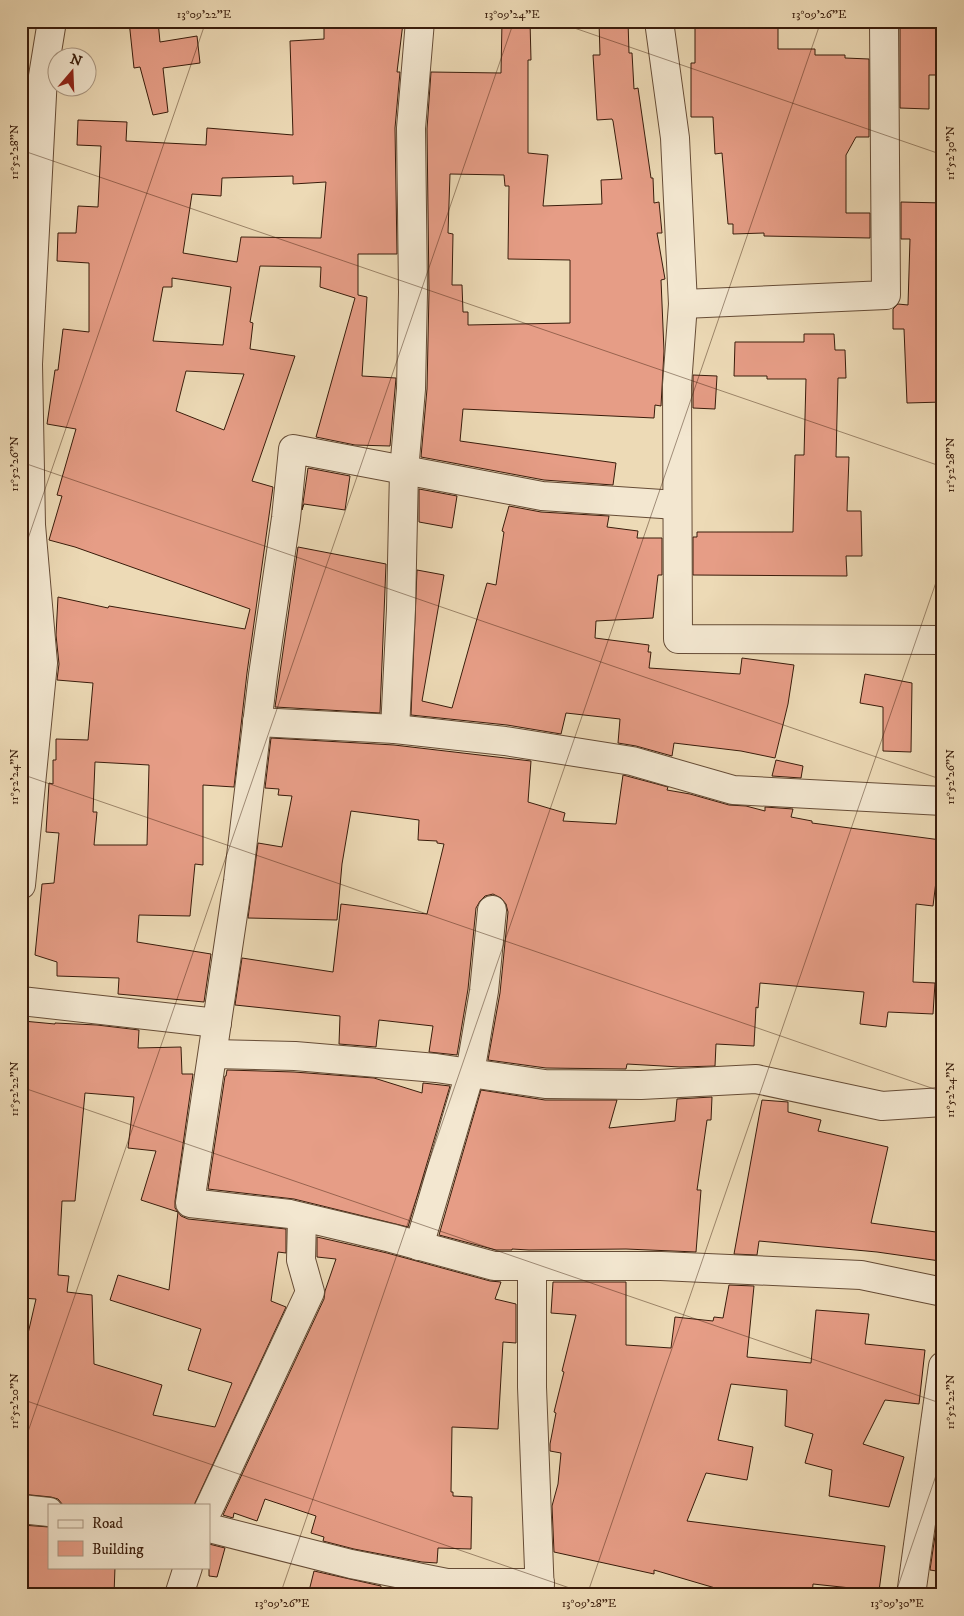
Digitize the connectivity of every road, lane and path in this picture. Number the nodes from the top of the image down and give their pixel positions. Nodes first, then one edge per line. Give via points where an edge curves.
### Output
1 (52, 21) edge
2 (420, 21) edge
3 (659, 21) edge
4 (884, 21) edge
5 (682, 304) junction
6 (26, 311) edge
7 (404, 471) junction
8 (676, 505) junction
9 (943, 640) edge
10 (257, 722) junction
11 (395, 729) junction
12 (943, 801) edge
13 (21, 885) edge
14 (492, 910) dead end
15 (21, 1001) edge
16 (217, 1023) junction
17 (213, 1054) junction
18 (470, 1073) junction
19 (943, 1102) edge
20 (302, 1218) junction
21 (419, 1246) junction
22 (532, 1266) junction
23 (943, 1292) edge
24 (943, 1366) edge
25 (210, 1506) edge
26 (21, 1510) edge
27 (48, 1512) edge
28 (210, 1528) edge
29 (188, 1568) edge
30 (393, 1584) edge
31 (540, 1589) edge
32 (179, 1595) edge
33 (911, 1595) edge

1 - 6 street via 43,76
2 - 7 street via 411,128 413,282 411,379
3 - 5 street via 675,138
4 - 5 street via 886,295
5 - 8 street via 677,385
6 - 13 street via 31,525 43,663
7 - 8 street via 542,496
7 - 10 street via 292,449 286,518
7 - 11 street
8 - 9 street via 678,639
10 - 11 street
10 - 16 street
11 - 12 street via 505,741 632,761 733,790
14 - 18 street via 484,991
15 - 16 street
16 - 17 street
17 - 18 street via 295,1056
17 - 20 street via 190,1203
18 - 19 street via 545,1084 641,1085 756,1079 882,1106
18 - 21 street
20 - 21 street
20 - 25 street via 301,1260 310,1292
21 - 22 street via 494,1266
22 - 23 street via 661,1266 861,1275
22 - 31 street via 532,1386
24 - 33 street
26 - 27 street
28 - 30 street via 351,1564
29 - 32 street
30 - 31 street via 447,1583

